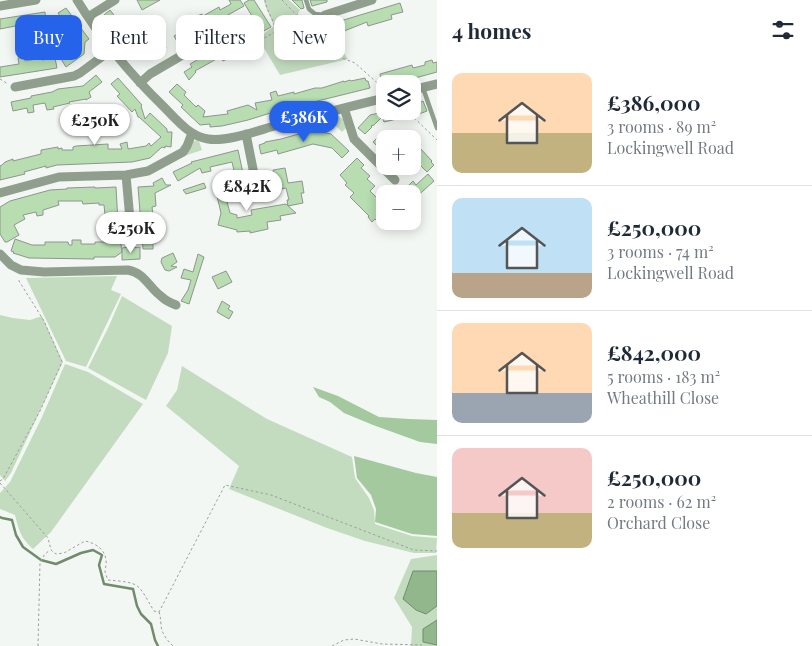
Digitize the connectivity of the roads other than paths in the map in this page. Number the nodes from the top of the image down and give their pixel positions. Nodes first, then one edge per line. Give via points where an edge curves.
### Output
1 (36, 0) edge
2 (78, 0) edge
3 (114, 0) edge
4 (306, 0) edge
5 (372, 0) edge
6 (0, 6) edge
7 (325, 15) joint
8 (88, 17) junction
9 (92, 23) edge
10 (176, 59) edge
11 (98, 60) edge
12 (120, 60) edge
13 (140, 83) junction
14 (437, 84) edge
15 (15, 87) dead end
16 (423, 88) joint
17 (376, 100) edge
18 (344, 108) junction
19 (437, 128) edge
20 (192, 133) junction
21 (246, 134) junction
22 (126, 174) junction
23 (395, 180) dead end
24 (270, 188) dead end
25 (257, 189) junction
26 (245, 192) dead end
27 (0, 193) edge
28 (132, 242) dead end
29 (0, 254) edge
30 (176, 305) dead end

1 - 6 street
2 - 8 street
3 - 8 street
4 - 7 lane via 314,14
5 - 7 street
8 - 9 street
10 - 13 street
11 - 15 street via 74,76
12 - 13 street
13 - 20 street
14 - 16 street
16 - 19 lane
17 - 18 street
18 - 21 street
18 - 23 street via 354,139
20 - 21 street via 216,140
20 - 22 street via 187,146 176,156 148,171
21 - 25 street
22 - 27 street via 59,177
22 - 28 street
24 - 25 street
25 - 26 street
29 - 30 street via 21,270 135,271 162,298

